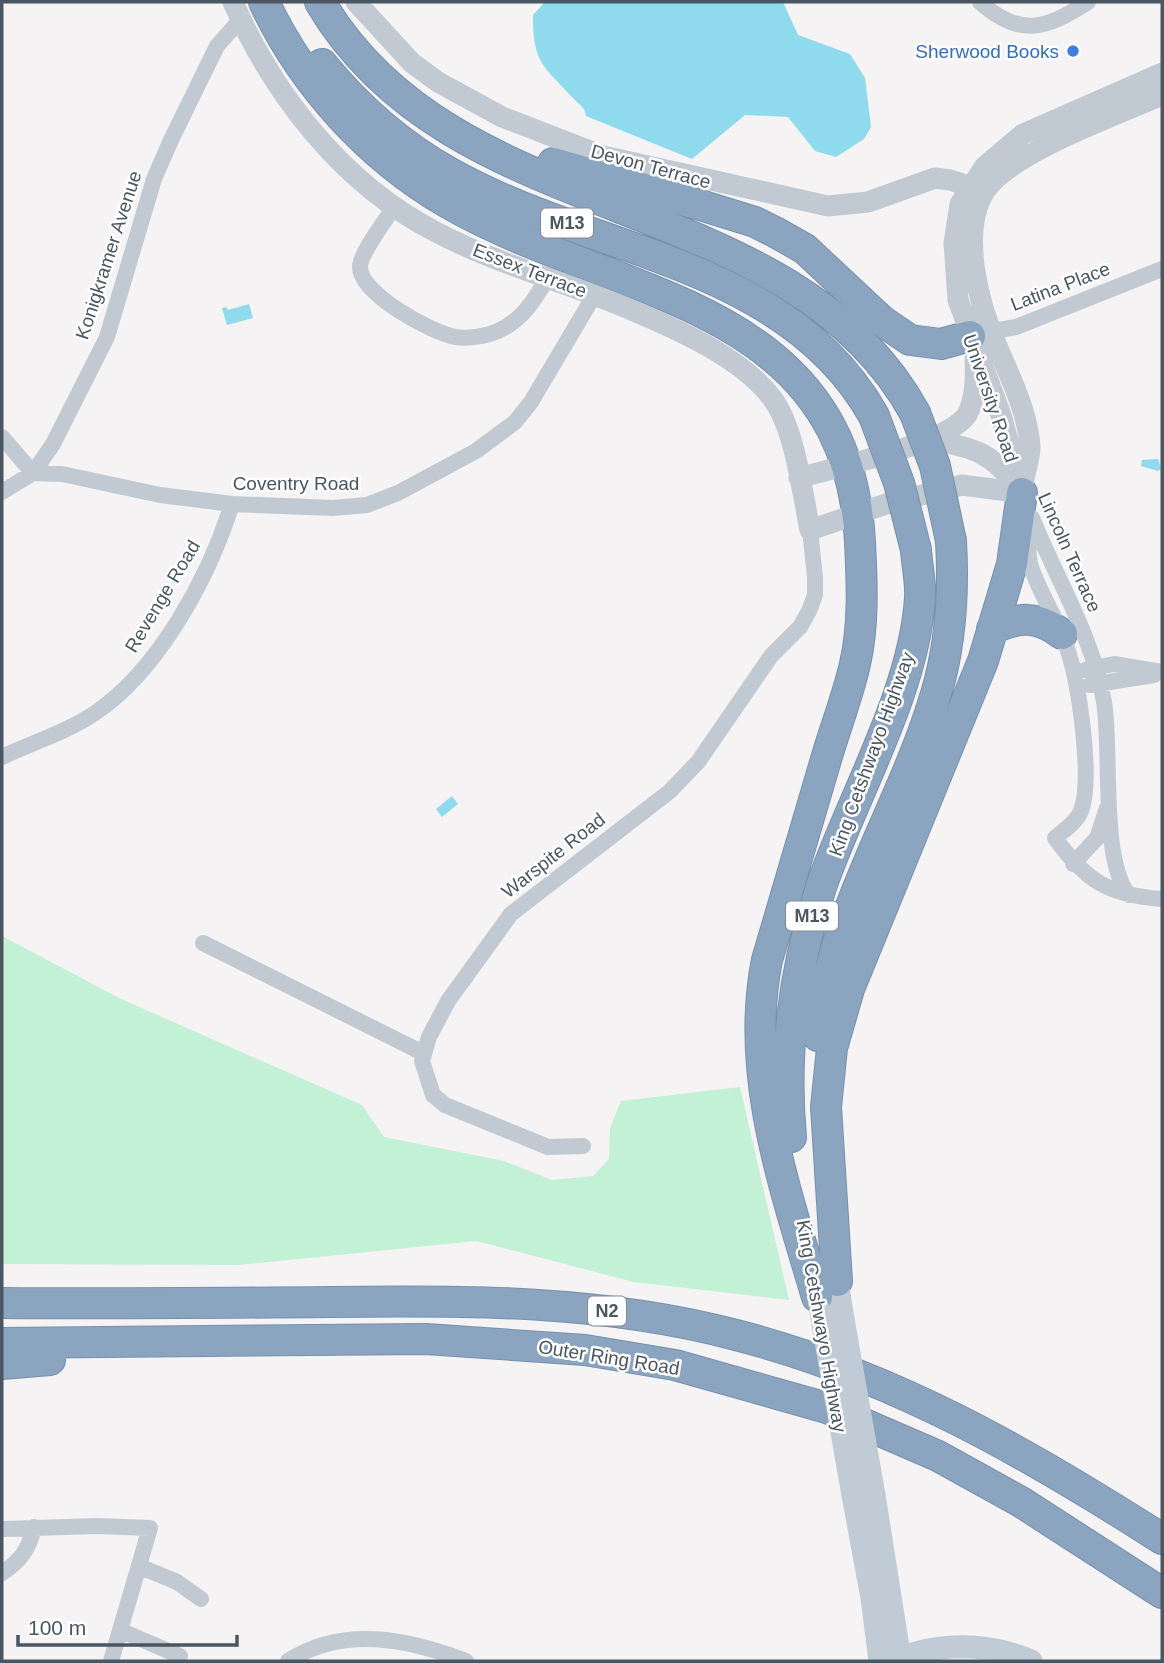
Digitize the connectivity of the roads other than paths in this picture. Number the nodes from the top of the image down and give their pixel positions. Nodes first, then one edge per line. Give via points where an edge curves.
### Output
1 (280, 2) edge
2 (320, 2) edge
3 (356, 2) edge
4 (980, 2) edge
5 (1088, 2) edge
6 (246, 7) edge
7 (1162, 73) edge
8 (1162, 95) edge
9 (460, 138) junction
10 (977, 189) junction
11 (394, 207) junction
12 (1162, 269) edge
13 (548, 277) junction
14 (595, 294) junction
15 (978, 339) junction
16 (2, 437) edge
17 (932, 440) junction
18 (845, 464) junction
19 (33, 473) junction
20 (799, 478) junction
21 (2, 492) edge
22 (1022, 493) junction
23 (232, 504) junction
24 (858, 514) junction
25 (810, 530) junction
26 (992, 629) junction
27 (1062, 634) junction
28 (1096, 667) junction
29 (1162, 673) edge
30 (1076, 680) junction
31 (1100, 684) junction
32 (2, 757) edge
33 (1108, 806) junction
34 (1073, 864) junction
35 (1129, 895) junction
36 (1162, 899) edge
37 (203, 943) dead end
38 (423, 1053) junction
39 (583, 1146) dead end
40 (830, 1302) junction
41 (2, 1303) edge
42 (284, 1340) junction
43 (2, 1343) edge
44 (2, 1364) edge
45 (34, 1527) junction
46 (2, 1529) edge
47 (1162, 1539) edge
48 (141, 1567) junction
49 (2, 1573) edge
50 (1162, 1594) edge
51 (201, 1599) dead end
52 (122, 1631) junction
53 (180, 1656) dead end
54 (890, 1657) edge
55 (111, 1661) edge
56 (288, 1661) edge
57 (466, 1661) edge
58 (1031, 1661) edge

1 - 40 highway, King Cetshwayo Highway / M13, bridge via 339,85 416,152 511,202 681,267 757,302 823,350 851,380 874,416 899,483 916,550 921,595 916,629 890,713 822,885 792,1002 790,1135
2 - 9 highway, King Cetshwayo Highway / M13 via 377,74
3 - 10 street, Devon Terrace via 412,63 438,82 502,117 603,156 828,206 868,202 935,178
4 - 5 street via 1003,20 1029,26 1056,21
6 - 11 street, Essex Terrace via 309,127 339,161
6 - 18 highway via 284,40 324,96 387,161 449,203 677,300 757,343 803,386
6 - 19 street, Konigkramer Avenue via 217,46 171,140 154,180 107,337 53,444
7 - 10 street, University Road via 1023,134 1004,147
8 - 10 street, University Road via 1037,151
9 - 15 highway via 755,222 805,249 882,321 910,340 941,345
9 - 40 highway, King Cetshwayo Highway / M13, bridge via 507,163 679,231 800,291 871,352 915,413 935,466 951,541 952,613 937,692 845,923 819,1028 814,1110
10 - 15 street, University Road via 960,204 954,226 954,274 958,300
11 - 13 street, Essex Terrace via 437,233
11 - 13 street via 360,263 362,278 423,324 455,337 497,332 529,309
12 - 15 street, Latina Place
13 - 14 street, Essex Terrace
14 - 20 street, Essex Terrace via 714,350 757,381 778,406
14 - 23 street, Coventry Road via 531,402 508,429 477,451 367,505
15 - 17 street via 975,392 967,415
15 - 22 street, University Road
16 - 19 street
17 - 18 street
17 - 22 street via 984,452
18 - 20 street
18 - 24 highway
19 - 21 street, Konigkramer Avenue
19 - 23 street, Coventry Road
20 - 25 street, Essex Terrace
22 - 24 street via 962,485
22 - 26 highway via 1012,564
22 - 27 street, Lincoln Terrace via 1030,565
22 - 28 street, Lincoln Terrace
23 - 32 street, Revenge Road via 186,606 125,691 88,718
24 - 25 street
24 - 40 highway via 862,586 855,664 760,996 762,1066 775,1146
25 - 38 street, Warspite Road via 815,595 800,627 771,656 684,778 511,915 448,1000
26 - 27 highway via 1021,617 1049,624
26 - 40 highway via 839,1018 825,1107
27 - 30 street, Lincoln Terrace
28 - 29 street via 1114,664
28 - 30 street
28 - 31 street, Lincoln Terrace
29 - 31 street
30 - 31 street
30 - 34 street, Lincoln Terrace via 1084,744 1084,795 1080,812 1055,838
31 - 33 street, Lincoln Terrace via 1108,743
33 - 34 street, Lincoln Terrace via 1097,838
33 - 35 street, Lincoln Terrace via 1115,867
34 - 35 street, Lincoln Terrace via 1100,885
35 - 36 street, Lincoln Terrace
37 - 38 street
38 - 39 street via 426,1080 433,1095 445,1105 548,1147
40 - 54 main road, King Cetshwayo Highway / M13, bridge
41 - 47 highway, N2 via 474,1302 611,1311 697,1325 793,1351 934,1406 1056,1472
42 - 43 highway, Outer Ring Road / N2
42 - 44 highway
42 - 50 highway, Outer Ring Road / N2 via 479,1341 585,1350 674,1365 776,1391 938,1456 1021,1502
45 - 46 street
45 - 48 street via 150,1528
45 - 49 street via 21,1559
48 - 51 street
48 - 52 street
52 - 53 street
52 - 55 street
54 - 58 main road via 970,1646
56 - 57 street via 320,1644 351,1637 430,1647

